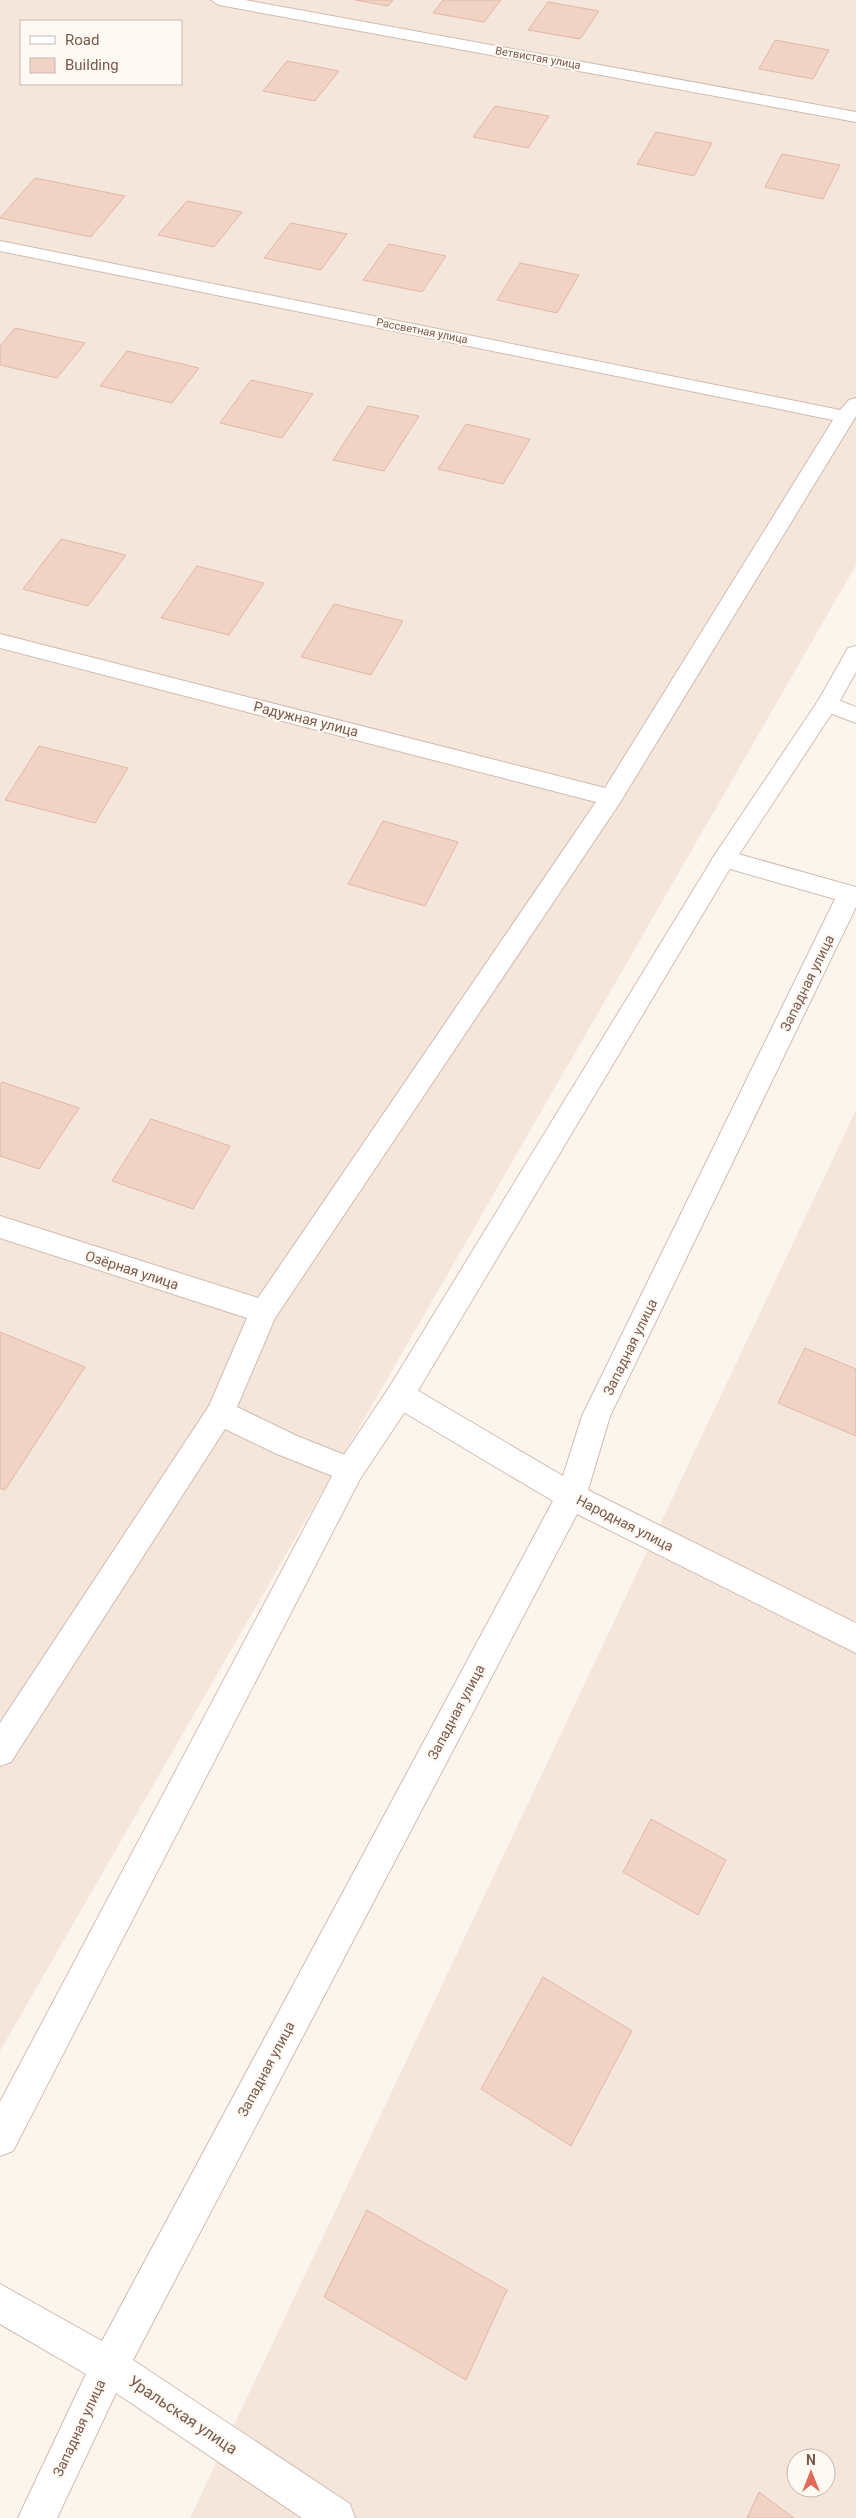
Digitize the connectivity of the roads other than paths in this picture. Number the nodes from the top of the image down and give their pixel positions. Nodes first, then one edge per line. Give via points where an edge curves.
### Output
1 (219, 0) edge
2 (856, 117) edge
3 (0, 246) edge
4 (850, 410) edge
5 (0, 641) edge
6 (856, 653) edge
7 (827, 704) junction
8 (856, 715) edge
9 (611, 798) junction
10 (724, 859) junction
11 (853, 895) edge
12 (0, 1227) edge
13 (264, 1312) junction
14 (400, 1395) junction
15 (220, 1413) junction
16 (350, 1470) junction
17 (571, 1496) junction
18 (856, 1639) edge
19 (0, 1751) edge
20 (0, 2138) edge
21 (0, 2303) edge
22 (109, 2366) junction
23 (37, 2518) edge
24 (336, 2518) edge

1 - 2 street, Ветвистая улица
3 - 4 street, Рассветная улица
4 - 9 street
5 - 9 street, Радужная улица
6 - 7 street
7 - 8 street
7 - 10 street
9 - 13 street
10 - 11 street
10 - 14 street
11 - 17 street, Западная улица via 596,1416
12 - 13 street, Озёрная улица
13 - 15 street
14 - 16 street
14 - 17 street, Народная улица
15 - 16 street
15 - 19 street
16 - 20 street
17 - 18 street, Народная улица
17 - 22 street, Западная улица
21 - 22 street, Уральская улица
22 - 23 street, Западная улица
22 - 24 street, Уральская улица

